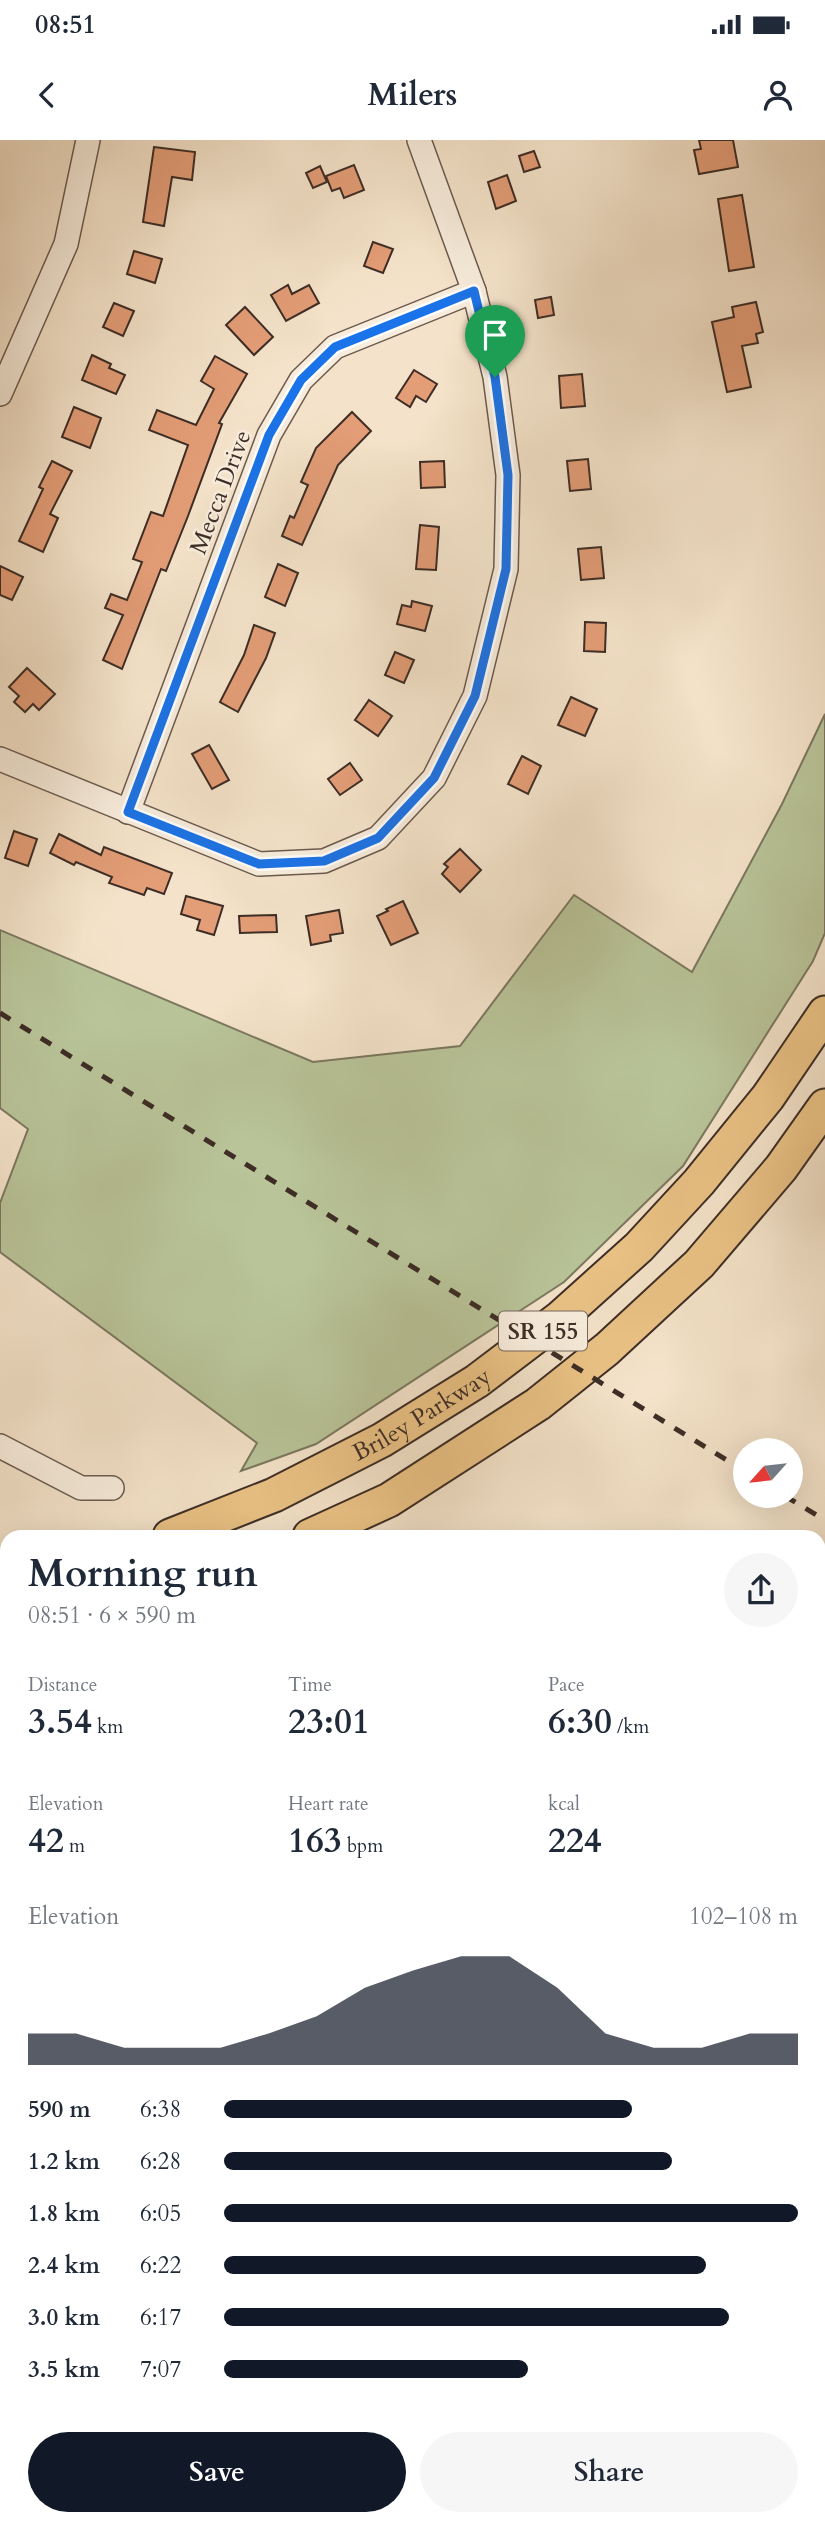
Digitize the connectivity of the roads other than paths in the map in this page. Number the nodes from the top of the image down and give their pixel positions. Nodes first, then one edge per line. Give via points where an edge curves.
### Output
1 (88, 140) edge
2 (419, 140) edge
3 (474, 291) junction
4 (0, 394) edge
5 (0, 760) edge
6 (128, 812) junction
7 (825, 1013) edge
8 (825, 1106) edge
9 (0, 1446) edge
10 (112, 1488) dead end
11 (185, 1530) edge
12 (323, 1530) edge

1 - 4 street via 66,244
2 - 3 street
3 - 6 street, Mecca Drive via 335,347 301,380 269,435
3 - 6 street via 495,377 508,475 506,569 475,696 434,778 378,838 324,861 259,864
5 - 6 street
7 - 11 highway, Briley Parkway / SR 155 via 768,1097 699,1182 639,1247 560,1318 477,1381 382,1440 274,1495
8 - 12 highway, SR 155 via 781,1168 699,1265 607,1349 538,1404 389,1500
9 - 10 street via 81,1488

